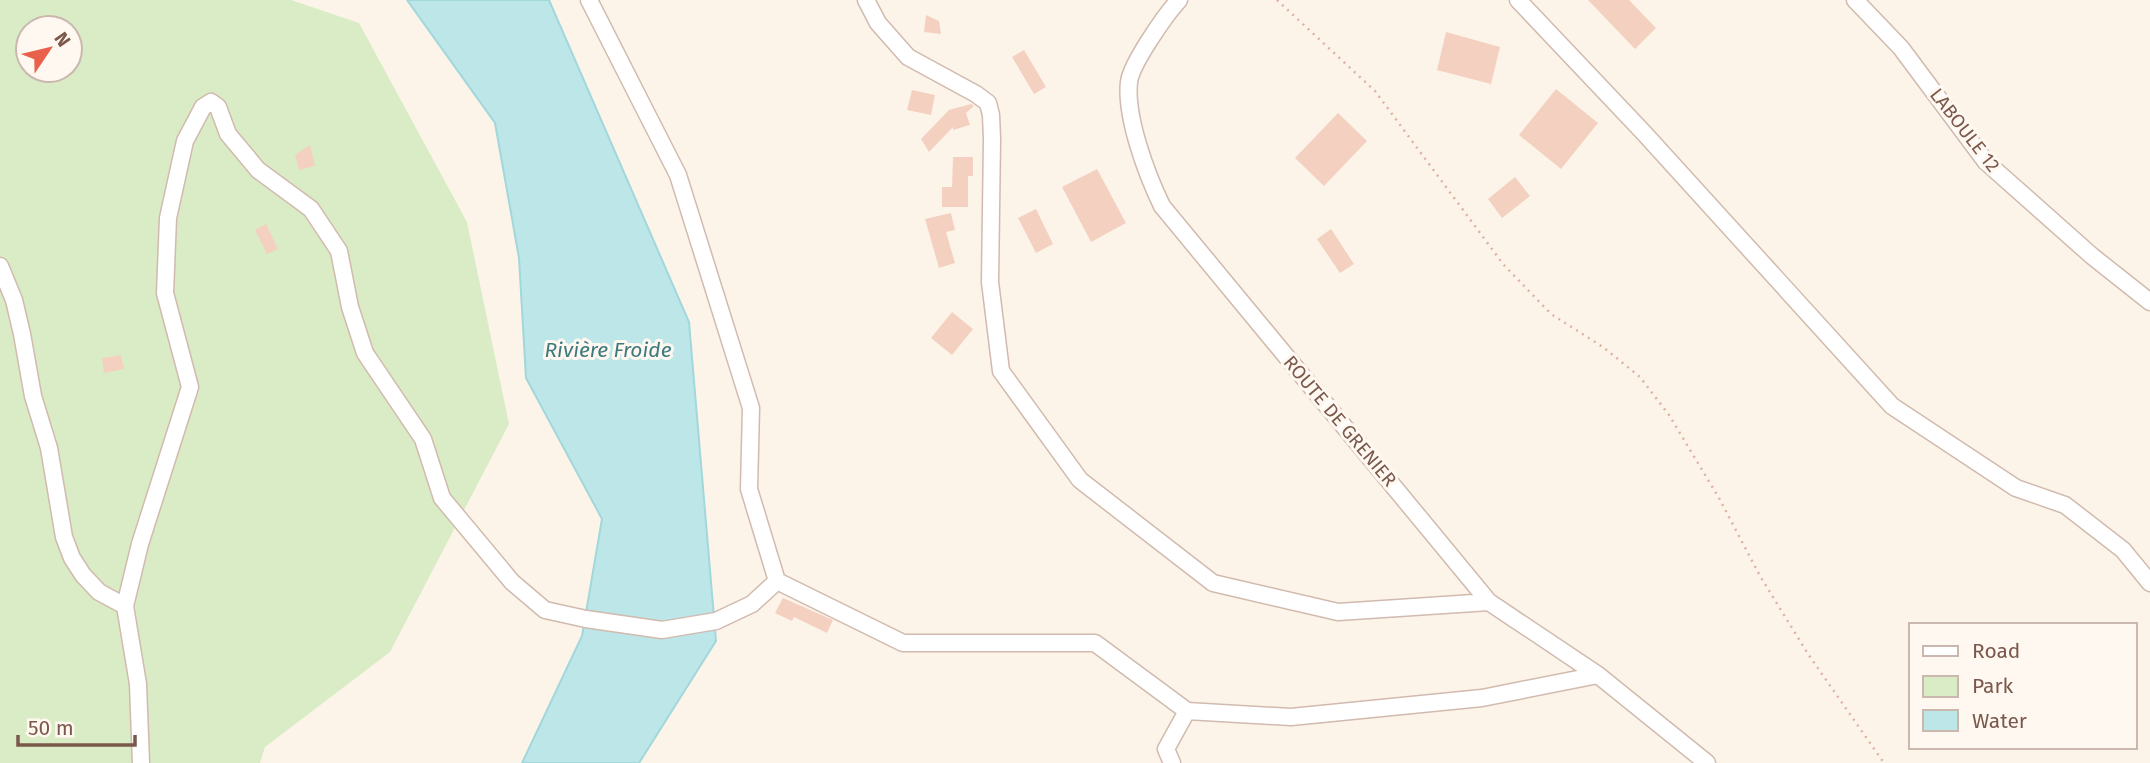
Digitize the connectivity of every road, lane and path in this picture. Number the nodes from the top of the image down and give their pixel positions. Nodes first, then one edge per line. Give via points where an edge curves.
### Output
1 (589, 0) edge
2 (866, 0) edge
3 (1179, 0) edge
4 (1277, 0) edge
5 (1518, 0) edge
6 (1855, 0) edge
7 (0, 266) edge
8 (2150, 302) edge
9 (777, 581) junction
10 (2150, 583) edge
11 (1489, 602) junction
12 (125, 606) junction
13 (1598, 675) junction
14 (1187, 711) junction
15 (141, 763) edge
16 (1172, 763) edge
17 (1707, 763) edge
18 (1885, 763) edge

1 - 9 street via 678,175 751,408 749,489
2 - 11 street via 878,23 908,57 988,103 992,139 990,282 1001,371 1080,480 1213,583 1338,611
3 - 11 street, ROUTE DE GRENIER via 1129,79 1128,99 1144,165 1162,206
4 - 18 path via 1375,91 1503,264 1551,314 1640,377 1669,415 1808,654
5 - 10 street via 1892,406 2016,488 2065,505 2123,550
6 - 8 street, LABOULE 12 via 1900,48 1986,162
7 - 12 street via 23,334 64,537 83,575 99,592
9 - 12 street via 752,604 716,621 662,630 545,610 512,582 443,498 423,439 365,353 339,251 311,209 258,170 228,134 218,107 211,102 203,107 185,141 168,218 165,293 190,387
9 - 14 street via 903,643 1095,643
11 - 13 street, ROUTE DE GRENIER
12 - 15 street via 138,684
13 - 14 street via 1482,698 1291,718
13 - 17 street, ROUTE DE GRENIER
14 - 16 street via 1166,749

